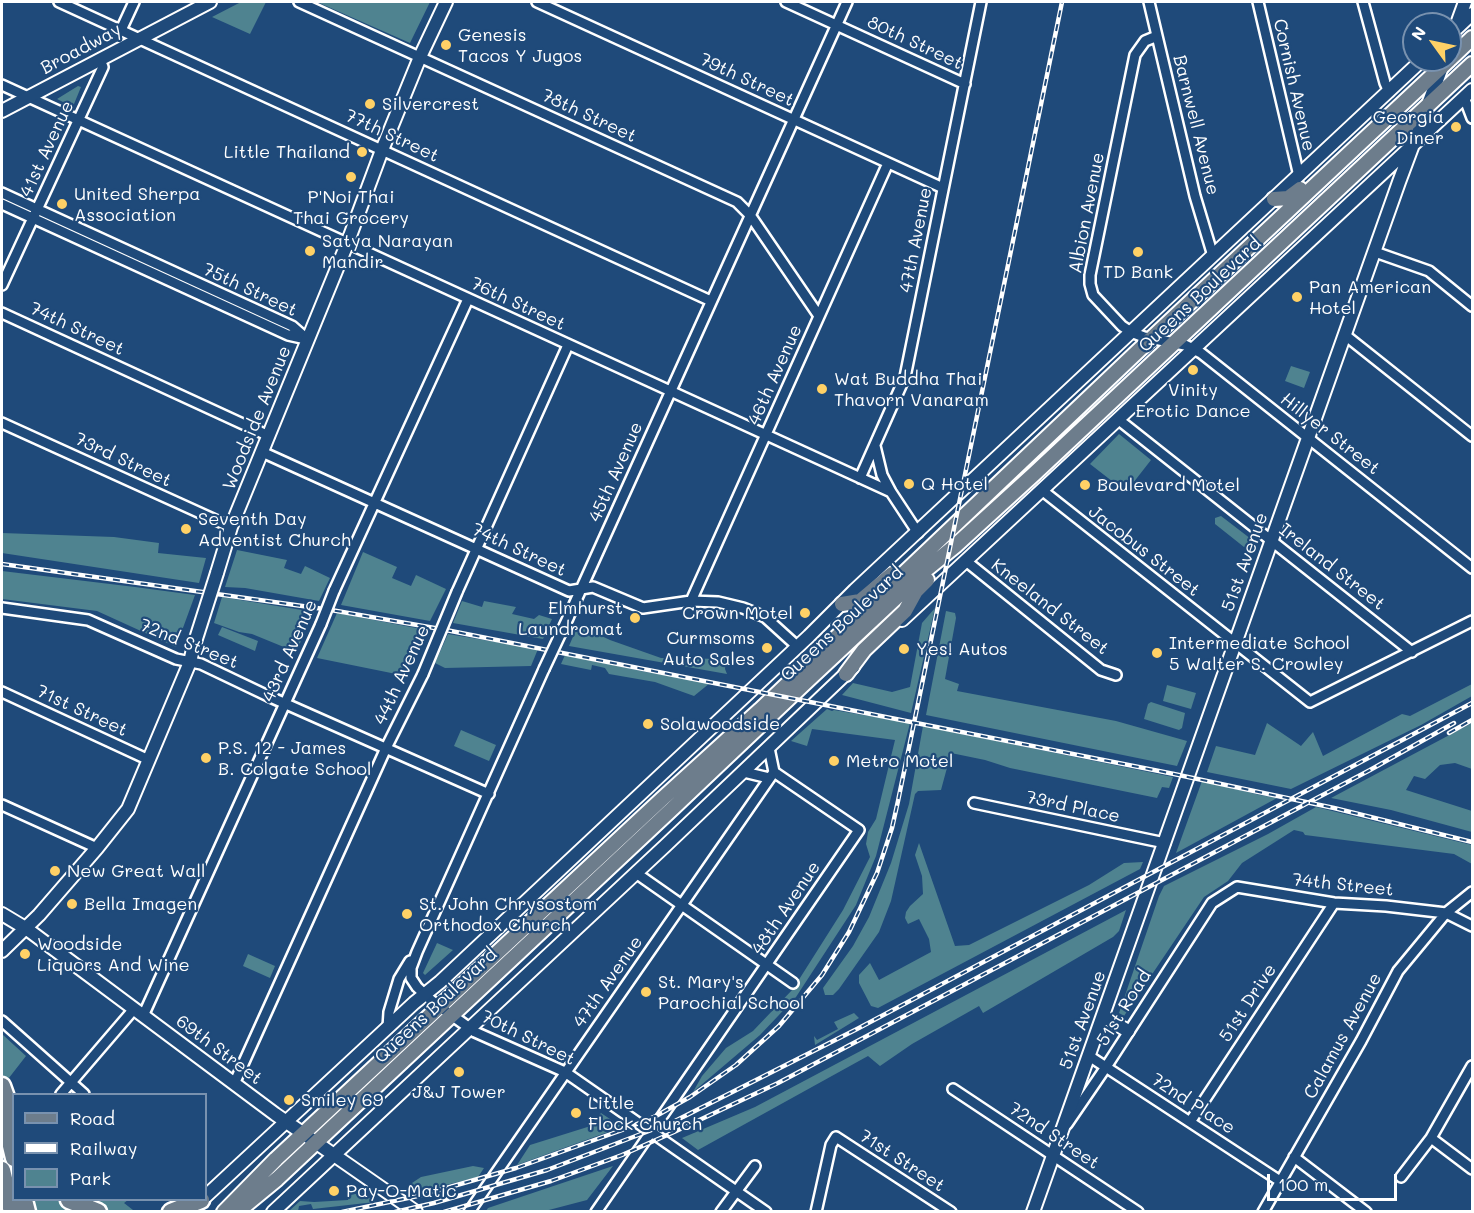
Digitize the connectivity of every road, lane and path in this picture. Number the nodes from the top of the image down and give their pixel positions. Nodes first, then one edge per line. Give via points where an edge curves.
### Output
1 (59, 2) edge
2 (134, 2) edge
3 (210, 2) edge
4 (299, 2) edge
5 (447, 2) edge
6 (537, 2) edge
7 (786, 2) edge
8 (847, 2) edge
9 (981, 2) edge
10 (1149, 2) edge
11 (1258, 2) edge
12 (1363, 2) edge
13 (1473, 14) edge
14 (836, 25) junction
15 (1462, 26) edge
16 (120, 30) junction
17 (1157, 36) junction
18 (140, 39) junction
19 (420, 57) junction
20 (100, 60) junction
21 (1473, 64) edge
22 (1410, 72) edge
23 (1435, 72) edge
24 (1442, 72) edge
25 (965, 84) junction
26 (2, 85) edge
27 (1389, 92) junction
28 (1468, 94) edge
29 (28, 97) junction
30 (1428, 106) junction
31 (2, 111) edge
32 (1473, 118) edge
33 (794, 119) junction
34 (79, 120) junction
35 (1413, 145) junction
36 (382, 150) junction
37 (1346, 157) junction
38 (888, 163) junction
39 (1299, 176) junction
40 (943, 188) junction
41 (2, 193) edge
42 (1274, 199) junction
43 (2, 204) edge
44 (35, 214) junction
45 (750, 215) junction
46 (347, 244) junction
47 (1375, 252) junction
48 (1213, 256) junction
49 (2, 285) edge
50 (468, 299) junction
51 (711, 301) junction
52 (1473, 306) edge
53 (2, 313) edge
54 (819, 316) junction
55 (1131, 332) junction
56 (1345, 335) junction
57 (308, 340) junction
58 (1156, 340) junction
59 (1174, 343) junction
60 (568, 345) junction
61 (1195, 349) junction
62 (670, 392) junction
63 (1119, 420) junction
64 (2, 423) edge
65 (269, 436) junction
66 (765, 436) junction
67 (1473, 436) edge
68 (1308, 438) junction
69 (875, 446) junction
70 (262, 452) junction
71 (860, 478) junction
72 (1043, 491) junction
73 (891, 492) junction
74 (376, 503) junction
75 (972, 508) junction
76 (231, 527) junction
77 (918, 532) junction
78 (1272, 540) junction
79 (955, 546) junction
80 (476, 548) junction
81 (966, 561) junction
82 (1473, 568) edge
83 (581, 589) junction
84 (691, 602) junction
85 (842, 604) junction
86 (2, 608) edge
87 (1473, 621) edge
88 (1235, 644) junction
89 (798, 647) junction
90 (1412, 652) junction
91 (189, 662) junction
92 (846, 674) junction
93 (1116, 675) dead end
94 (2, 692) edge
95 (286, 703) junction
96 (386, 748) junction
97 (769, 748) junction
98 (149, 760) junction
99 (744, 772) junction
100 (771, 775) junction
101 (489, 794) junction
102 (974, 803) dead end
103 (2, 805) edge
104 (1165, 843) junction
105 (97, 848) junction
106 (636, 873) junction
107 (1473, 892) edge
108 (1212, 903) joint
109 (1334, 903) junction
110 (681, 906) junction
111 (1446, 913) junction
112 (2, 914) edge
113 (1473, 926) edge
114 (27, 929) junction
115 (2, 951) edge
116 (416, 955) junction
117 (766, 966) junction
118 (793, 983) dead end
119 (425, 995) junction
120 (439, 1006) junction
121 (139, 1013) junction
122 (452, 1016) junction
123 (1103, 1016) junction
124 (2, 1021) edge
125 (387, 1028) junction
126 (469, 1028) junction
127 (1128, 1031) junction
128 (1089, 1056) junction
129 (1473, 1066) edge
130 (1106, 1067) junction
131 (565, 1072) junction
132 (71, 1083) junction
133 (234, 1084) junction
134 (2, 1086) edge
135 (953, 1089) dead end
136 (63, 1093) edge
137 (82, 1093) edge
138 (2, 1109) edge
139 (12, 1117) edge
140 (286, 1122) junction
141 (1190, 1122) junction
142 (651, 1131) junction
143 (1062, 1131) junction
144 (303, 1134) junction
145 (1431, 1138) junction
146 (316, 1143) junction
147 (12, 1150) edge
148 (333, 1155) junction
149 (1053, 1156) junction
150 (1294, 1157) junction
151 (755, 1166) dead end
152 (1473, 1169) edge
153 (2, 1170) edge
154 (1401, 1177) dead end
155 (1280, 1181) junction
156 (736, 1191) junction
157 (207, 1195) edge
158 (71, 1201) edge
159 (198, 1201) edge
160 (200, 1201) edge
161 (12, 1212) edge
162 (98, 1212) edge
163 (171, 1212) edge
164 (188, 1212) edge
165 (224, 1212) edge
166 (237, 1212) edge
167 (273, 1212) edge
168 (416, 1212) edge
169 (469, 1212) edge
170 (596, 1212) edge
171 (721, 1212) edge
172 (766, 1212) edge
173 (816, 1212) edge
174 (951, 1212) edge
175 (1033, 1212) edge
176 (1138, 1212) edge
177 (1263, 1212) edge
178 (1366, 1212) edge

1 - 16 street, 77th Street
2 - 16 street
3 - 18 street, Broadway
4 - 19 street, 78th Street
5 - 19 street, Woodside Avenue
6 - 33 street, 79th Street
7 - 14 street, 80th Street
8 - 14 street, 45th Avenue
9 - 25 street, 47th Avenue
10 - 17 street, Barnwell Avenue
11 - 39 street, Cornish Avenue
12 - 27 street
13 - 15 street
14 - 25 street, 80th Street
14 - 33 street, 45th Avenue
16 - 18 street, 77th Street
17 - 48 street, Barnwell Avenue
17 - 55 street, Albion Avenue via 1145,41 1135,55 1090,280 1095,298
18 - 20 street, Broadway
18 - 36 street, 77th Street
19 - 36 street, Woodside Avenue
19 - 45 street, 78th Street via 737,202
20 - 29 street, Broadway
20 - 34 street, 41st Avenue via 103,67
21 - 30 main road, Queens Boulevard
22 - 27 street, Queens Boulevard
23 - 37 main road, Queens Boulevard
24 - 30 street, 51st Avenue
25 - 40 street, 47th Avenue
26 - 29 street, 76th Street
27 - 39 street, Queens Boulevard
28 - 32 street
28 - 35 street, Queens Boulevard
29 - 31 street, Broadway
29 - 34 street, 76th Street
30 - 35 street, 51st Avenue
30 - 59 main road, Queens Boulevard
33 - 38 street, 79th Street
33 - 45 street, 45th Avenue
34 - 44 street, 41st Avenue
34 - 46 street, 76th Street
35 - 47 street, 51st Avenue
35 - 61 street, Queens Boulevard
36 - 46 street, Woodside Avenue
36 - 51 street, 77th Street
37 - 42 main road via 1311,178 1291,196
37 - 58 main road, Queens Boulevard
38 - 40 street, 79th Street
38 - 54 street, 46th Avenue
39 - 42 street, Queens Boulevard
40 - 69 street, 47th Avenue via 905,377
41 - 44 street, 75th Street
42 - 48 street, Queens Boulevard
43 - 44 street, 75th Street
44 - 49 street, 41st Avenue
44 - 57 street, 75th Street via 292,326
45 - 51 street, 45th Avenue
45 - 54 street, 78th Street
46 - 50 street, 76th Street
46 - 57 street, Woodside Avenue
47 - 52 street via 1429,271
47 - 56 street, 51st Avenue
48 - 55 street, Queens Boulevard
50 - 60 street, 76th Street
50 - 74 street, 43rd Avenue
51 - 62 street, 45th Avenue
53 - 65 street, 74th Street
54 - 66 street, 46th Avenue
55 - 58 street, Albion Avenue
55 - 77 street, Queens Boulevard
56 - 67 street
56 - 68 street, 51st Avenue
57 - 65 street, Woodside Avenue
58 - 59 street, Hillyer Street
58 - 75 main road, Queens Boulevard
59 - 61 street, Hillyer Street
59 - 79 main road, Queens Boulevard
60 - 62 street, 76th Street
60 - 80 street, 44th Avenue
61 - 63 street, Queens Boulevard
61 - 68 street, Hillyer Street
62 - 66 street, 76th Street
62 - 83 street, 45th Avenue
63 - 72 street, Queens Boulevard
63 - 78 street, Ireland Street
64 - 76 street, 73rd Street
65 - 70 street, Woodside Avenue
66 - 71 street, 76th Street
66 - 84 street, 46th Avenue
68 - 78 street, 51st Avenue
68 - 82 street, Hillyer Street
69 - 71 street, 47th Avenue
69 - 73 street
70 - 74 street, 74th Street
70 - 76 street, Woodside Avenue
71 - 73 street, 76th Street
72 - 81 street, Queens Boulevard
72 - 88 street, Jacobus Street
73 - 77 street
74 - 80 street, 74th Street
74 - 95 street, 43rd Avenue, bridge
75 - 85 main road via 864,598
75 - 120 main road, Queens Boulevard
76 - 91 street, Woodside Avenue, bridge
77 - 85 street, Queens Boulevard
78 - 88 street, 51st Avenue
78 - 90 street, Ireland Street
79 - 92 main road via 916,591 905,611 864,650
79 - 122 main road, Queens Boulevard
80 - 83 street, 74th Street via 569,591
80 - 96 street, 44th Avenue, bridge via 423,674
81 - 92 street, Queens Boulevard
81 - 93 street, Kneeland Street via 1101,670
83 - 84 street, 74th Street via 593,587 643,608
83 - 101 street, 45th Avenue, bridge
84 - 89 street, 74th Street via 718,602 765,617
85 - 89 street, Queens Boulevard
86 - 91 street, 72nd Street via 88,620
87 - 90 street
88 - 90 street, Jacobus Street via 1310,702
88 - 104 street, 51st Avenue
89 - 119 street, Queens Boulevard
91 - 95 street, 72nd Street
91 - 98 street, Woodside Avenue
92 - 97 street, Queens Boulevard
94 - 98 street, 71st Street
95 - 96 street, 72nd Street
95 - 121 street, 43rd Avenue
96 - 101 street, 72nd Street
96 - 133 street, 44th Avenue
97 - 99 street, Queens Boulevard
97 - 100 street
98 - 105 street, Woodside Avenue via 128,809
99 - 100 street
99 - 106 street, Queens Boulevard
100 - 110 street, 47th Avenue
100 - 117 street, 48th Avenue via 859,830
101 - 116 street, 45th Avenue
102 - 104 street, 73rd Place
103 - 105 street
104 - 123 street, 51st Avenue
105 - 114 street, Woodside Avenue
106 - 110 street
106 - 126 street, Queens Boulevard
107 - 111 street, Calamus Avenue
108 - 109 street, 74th Street via 1237,887
108 - 127 street, 51st Road
109 - 111 street, 74th Street
109 - 141 street, 51st Drive
110 - 117 street
110 - 131 street, 47th Avenue
111 - 113 street, 74th Street
111 - 150 street, Calamus Avenue via 1398,971
112 - 114 street, 69th Street
114 - 115 street, Woodside Avenue
114 - 121 street, 69th Street
116 - 119 street, 45th Avenue via 411,978
116 - 125 street, 45th Avenue via 399,979
117 - 118 street
117 - 142 street, 48th Avenue
119 - 120 street, 70th Street
119 - 125 street, Queens Boulevard
120 - 122 street, 70th Street
120 - 144 main road, Queens Boulevard
121 - 132 street, 43rd Avenue
121 - 133 street, 69th Street
122 - 126 street, 70th Street
122 - 146 main road, Queens Boulevard
123 - 127 street
123 - 128 street, 51st Avenue
124 - 132 street
125 - 140 street, Queens Boulevard
126 - 131 street, 70th Street
126 - 148 street, Queens Boulevard
127 - 130 street, 51st Road
128 - 130 street, 72nd Place
128 - 143 street, 51st Avenue
129 - 145 street
130 - 141 street, 72nd Place
130 - 143 street, 51st Road
131 - 142 street, 70th Street
131 - 169 street, 47th Avenue
132 - 136 street, 43rd Avenue
132 - 137 street
133 - 140 street, 69th Street
134 - 139 highway
135 - 149 street, 72nd Street
138 - 147 highway
140 - 144 street, 69th Street
140 - 157 street, Queens Boulevard
141 - 155 street, 72nd Place
142 - 156 street, 70th Street
142 - 170 street, 48th Avenue
143 - 149 street, 51st Avenue
144 - 146 street, 69th Street
144 - 165 main road, Queens Boulevard
145 - 152 street
145 - 154 street
146 - 148 street, 69th Street
146 - 166 main road, Queens Boulevard
148 - 167 street, Queens Boulevard
148 - 168 street, 69th Street
149 - 175 street, 51st Avenue
149 - 176 street, 72nd Street
150 - 155 street, Calamus Avenue
150 - 178 street
151 - 156 street
153 - 161 highway
155 - 177 street, Calamus Avenue
156 - 171 street
156 - 172 street, 70th Street
158 - 162 highway
159 - 163 highway
160 - 164 street
173 - 174 street, 71st Street via 836,1137

